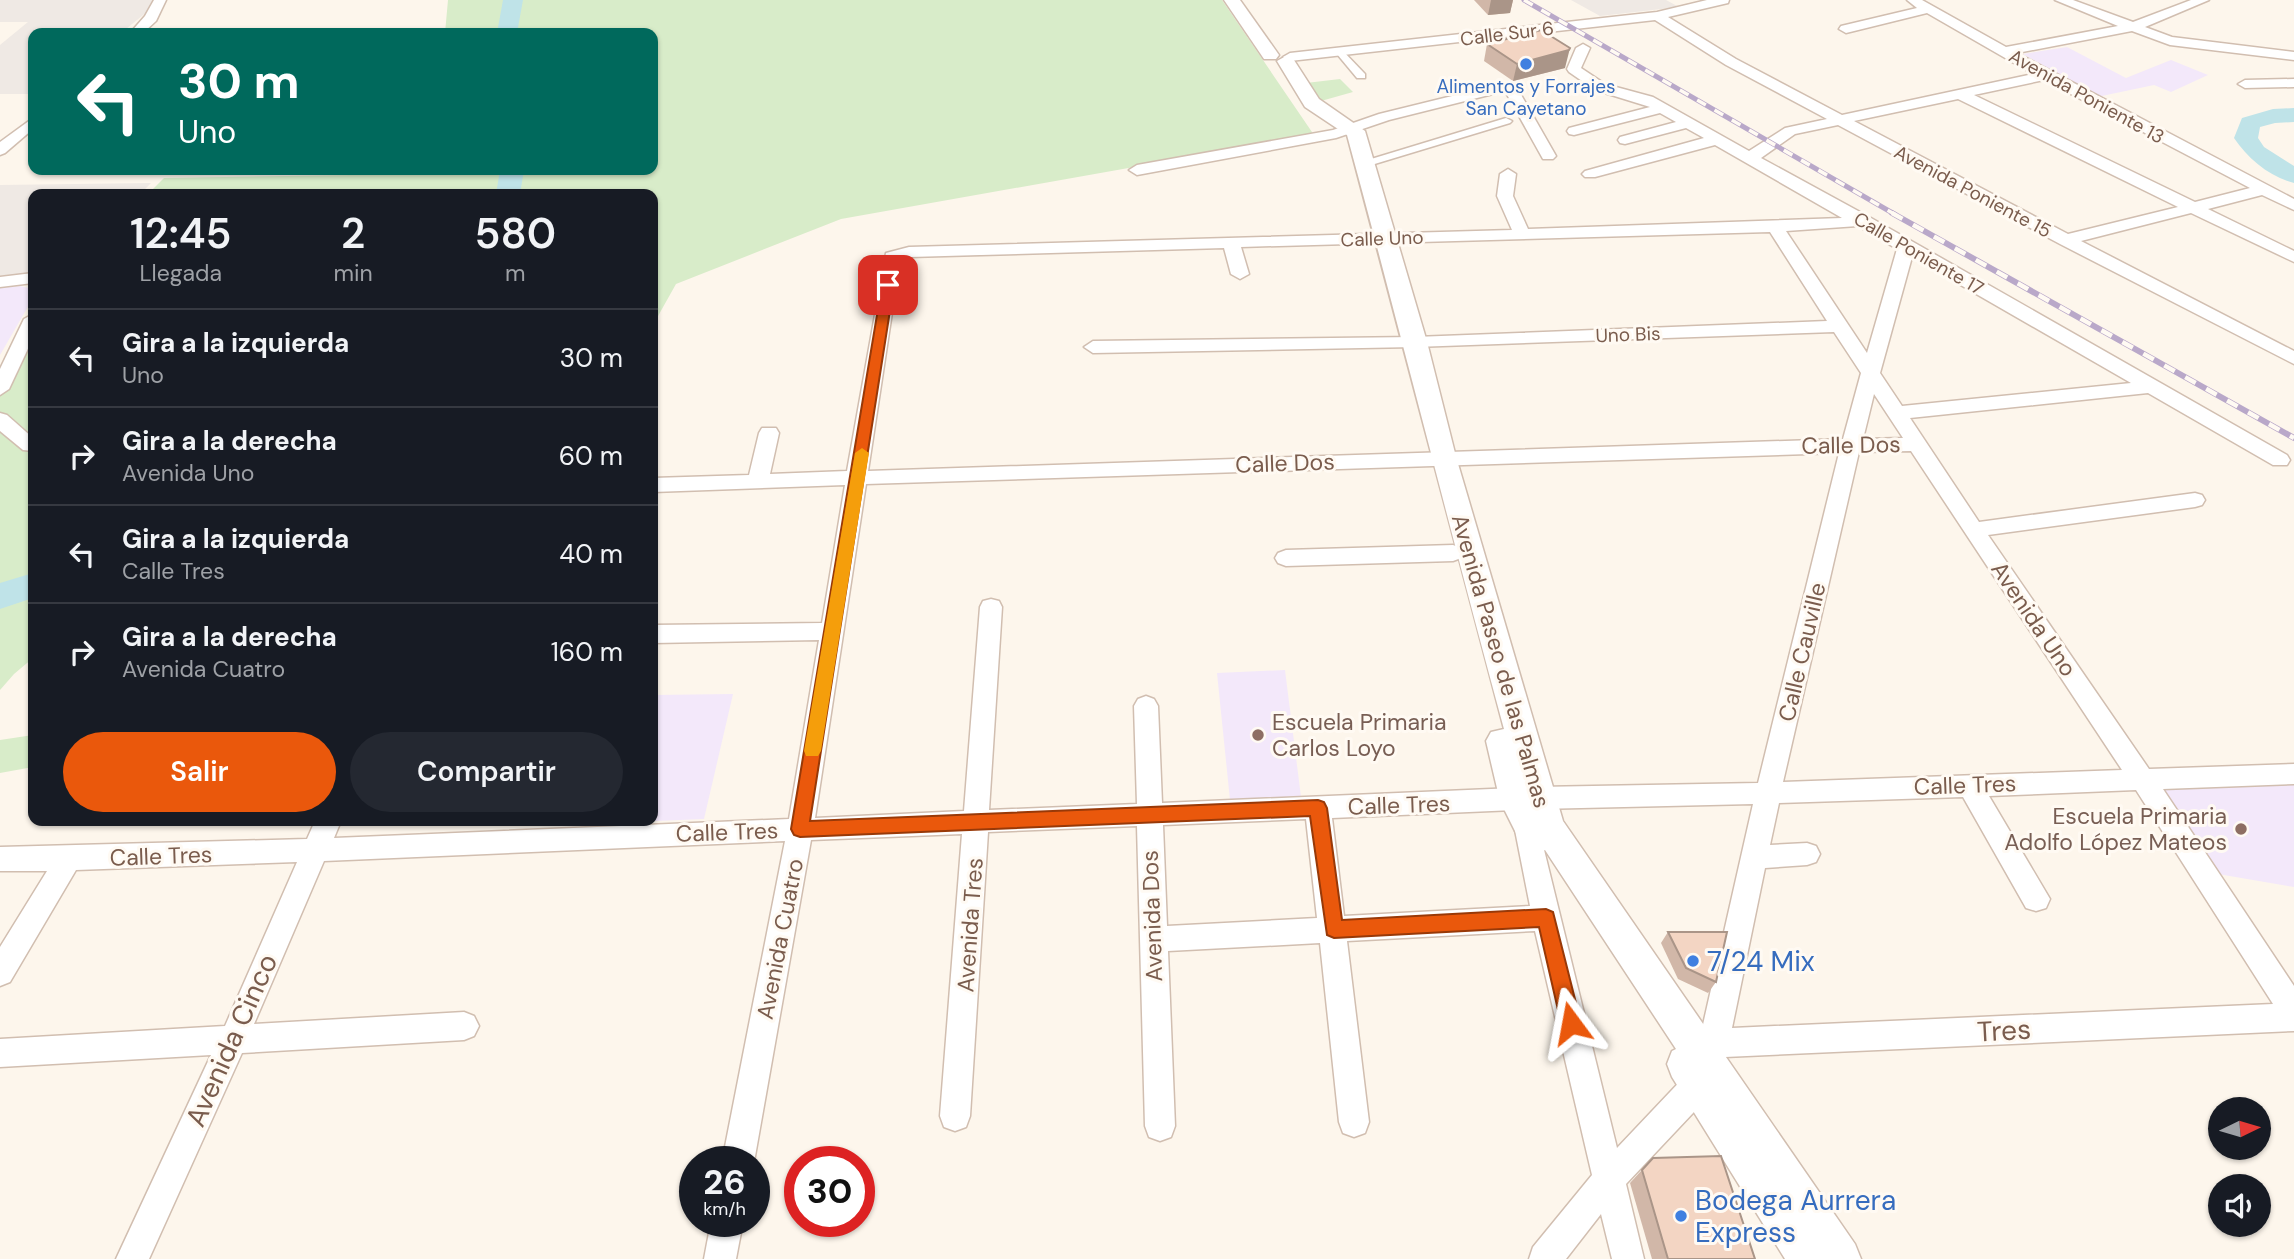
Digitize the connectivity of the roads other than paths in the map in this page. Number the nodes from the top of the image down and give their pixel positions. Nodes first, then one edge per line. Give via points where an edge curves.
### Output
1 (160, 0) edge
2 (1232, 0) edge
3 (1681, 0) edge
4 (1723, 0) edge
5 (1913, 0) edge
6 (2061, 0) edge
7 (2203, 0) edge
8 (1695, 8) junction
9 (1928, 9) junction
10 (1657, 16) junction
11 (141, 28) edge
12 (2130, 28) junction
13 (1846, 29) dead end
14 (1583, 48) dead end
15 (2005, 51) junction
16 (1342, 52) junction
17 (2290, 57) edge
18 (1280, 59) junction
19 (2046, 75) junction
20 (1361, 76) dead end
21 (2294, 83) edge
22 (2245, 84) dead end
23 (1960, 94) junction
24 (1662, 108) junction
25 (1840, 120) junction
26 (1506, 121) dead end
27 (1688, 123) junction
28 (28, 126) edge
29 (1574, 131) dead end
30 (1342, 132) junction
31 (1625, 139) dead end
32 (1715, 140) junction
33 (0, 150) edge
34 (1548, 156) dead end
35 (1749, 157) junction
36 (1364, 163) junction
37 (1137, 170) dead end
38 (1508, 174) dead end
39 (1590, 174) dead end
40 (2262, 190) junction
41 (2294, 205) edge
42 (2194, 208) junction
43 (1865, 221) junction
44 (1775, 227) junction
45 (1522, 233) junction
46 (1379, 238) junction
47 (2066, 240) junction
48 (1231, 242) junction
49 (1907, 245) junction
50 (899, 253) joint
51 (2294, 257) edge
52 (1240, 274) dead end
53 (28, 279) edge
54 (0, 282) edge
55 (1840, 326) junction
56 (28, 329) edge
57 (1409, 341) junction
58 (1093, 347) dead end
59 (2294, 358) edge
60 (1869, 370) junction
61 (2152, 387) junction
62 (0, 388) edge
63 (1897, 413) junction
64 (0, 419) edge
65 (769, 433) dead end
66 (28, 444) edge
67 (1916, 444) junction
68 (1850, 445) junction
69 (1436, 457) junction
70 (2280, 460) dead end
71 (858, 478) junction
72 (758, 481) junction
73 (658, 485) edge
74 (2195, 500) dead end
75 (1973, 530) junction
76 (1453, 553) junction
77 (1286, 558) dead end
78 (991, 607) dead end
79 (831, 632) junction
80 (658, 634) edge
81 (1146, 706) dead end
82 (2294, 774) edge
83 (2143, 780) junction
84 (1969, 785) junction
85 (1769, 793) junction
86 (1318, 808) junction
87 (1527, 808) junction
88 (1148, 816) junction
89 (977, 824) junction
90 (326, 826) edge
91 (800, 829) junction
92 (315, 850) junction
93 (1807, 854) dead end
94 (1754, 857) junction
95 (0, 859) edge
96 (68, 859) junction
97 (2036, 899) dead end
98 (1546, 918) junction
99 (1334, 929) junction
100 (1152, 939) junction
101 (0, 973) edge
102 (2294, 1011) edge
103 (2294, 1017) edge
104 (464, 1026) dead end
105 (233, 1040) junction
106 (0, 1053) edge
107 (1708, 1063) junction
108 (955, 1116) dead end
109 (1354, 1122) dead end
110 (1160, 1126) dead end
111 (741, 1146) edge
112 (1608, 1180) junction
113 (724, 1237) edge
114 (132, 1259) edge
115 (720, 1259) edge
116 (1545, 1259) edge
117 (1628, 1259) edge
118 (1810, 1259) edge
119 (1840, 1259) edge

1 - 11 street
2 - 18 street, Avenida Paseo de las Palmas
3 - 8 street
4 - 8 street, Calle Sur 6
5 - 9 street, Avenida Poniente 13
6 - 12 street
7 - 12 street
8 - 10 street, Calle Sur 6
9 - 13 street
9 - 15 street, Avenida Poniente 13
10 - 16 street, Calle Sur 6
10 - 25 street, Avenida Poniente 15
12 - 15 street
12 - 17 street via 2169,41
14 - 24 street, Calle Poniente 17 via 1574,69 1600,87
15 - 19 street, Avenida Poniente 13
16 - 18 street, Calle Sur 6
16 - 20 street
18 - 30 street, Avenida Paseo de las Palmas via 1273,66 1301,107
19 - 23 street
19 - 40 street, Avenida Poniente 13
21 - 22 street
23 - 25 street
23 - 42 street
24 - 27 street, Calle Poniente 17
24 - 29 street
25 - 35 street via 1782,134 1764,152
25 - 47 street, Avenida Poniente 15
26 - 36 street
27 - 31 street
27 - 32 street, Calle Poniente 17
28 - 33 street
30 - 34 street via 1509,86
30 - 36 street, Avenida Paseo de las Palmas via 1355,131
30 - 37 street
30 - 46 street, Avenida Paseo de las Palmas
32 - 35 street, Calle Poniente 17
32 - 39 street
35 - 43 street, Calle Poniente 17
36 - 46 street, Avenida Paseo de las Palmas
38 - 45 street via 1505,196
40 - 41 street, Avenida Poniente 13
40 - 42 street
42 - 47 street
42 - 51 street
43 - 44 street, Calle Uno
43 - 49 street, Calle Poniente 17
44 - 45 street, Calle Uno
44 - 55 street, Avenida Uno
45 - 46 street, Calle Uno
46 - 48 street, Calle Uno
46 - 57 street, Avenida Paseo de las Palmas
47 - 59 street, Avenida Poniente 15
48 - 50 street, Calle Uno
48 - 52 street
49 - 60 street, Calle Cauville
49 - 61 street, Calle Poniente 17
50 - 71 street, Avenida Cuatro via 892,257
53 - 54 street
55 - 57 street, Uno Bis
55 - 60 street, Avenida Uno
56 - 62 street
57 - 58 street via 1122,340
57 - 69 street, Avenida Paseo de las Palmas
60 - 63 street, Avenida Uno
60 - 68 street, Calle Cauville
61 - 63 street, Calle Dos
61 - 70 street, Calle Poniente 17
63 - 67 street, Avenida Uno
64 - 66 street
65 - 72 street
67 - 68 street, Calle Dos
67 - 75 street, Avenida Uno
68 - 69 street, Calle Dos
68 - 85 street, Calle Cauville
69 - 71 street, Calle Dos
69 - 76 street, Avenida Paseo de las Palmas
69 - 87 street, Avenida Paseo de las Palmas
71 - 72 street, Calle Dos
71 - 79 street, Avenida Cuatro
72 - 73 street, Calle Dos
74 - 75 street
75 - 83 street, Avenida Uno
76 - 77 street
76 - 87 street, Avenida Paseo de las Palmas
78 - 89 street, Avenida Tres
79 - 80 street
79 - 91 street, Avenida Cuatro
81 - 88 street, Avenida Dos
82 - 83 street, Calle Tres
83 - 84 street, Calle Tres
83 - 102 street, Avenida Uno
84 - 85 street, Calle Tres
84 - 97 street
85 - 87 street, Calle Tres
85 - 94 street, Calle Cauville
86 - 87 street, Calle Tres
86 - 88 street, Calle Tres
86 - 99 street
87 - 98 street
87 - 107 street, Avenida Paseo de las Palmas
88 - 89 street, Calle Tres
88 - 100 street, Avenida Dos
89 - 91 street, Calle Tres
89 - 108 street, Avenida Tres
90 - 92 street, Avenida Cinco
91 - 92 street, Calle Tres
91 - 111 street, Avenida Cuatro
92 - 96 street, Calle Tres
92 - 105 street, Avenida Cinco
93 - 94 street
94 - 107 street, Calle Cauville
95 - 96 street, Calle Tres
96 - 101 street
98 - 99 street
98 - 112 street
99 - 100 street
99 - 109 street
100 - 110 street, Avenida Dos
103 - 107 street, Tres
104 - 105 street
105 - 106 street
105 - 114 street, Avenida Cinco
107 - 112 street
107 - 118 street, Avenida Paseo de las Palmas
107 - 119 street, Avenida Paseo de las Palmas
112 - 116 street
112 - 117 street
113 - 115 street

